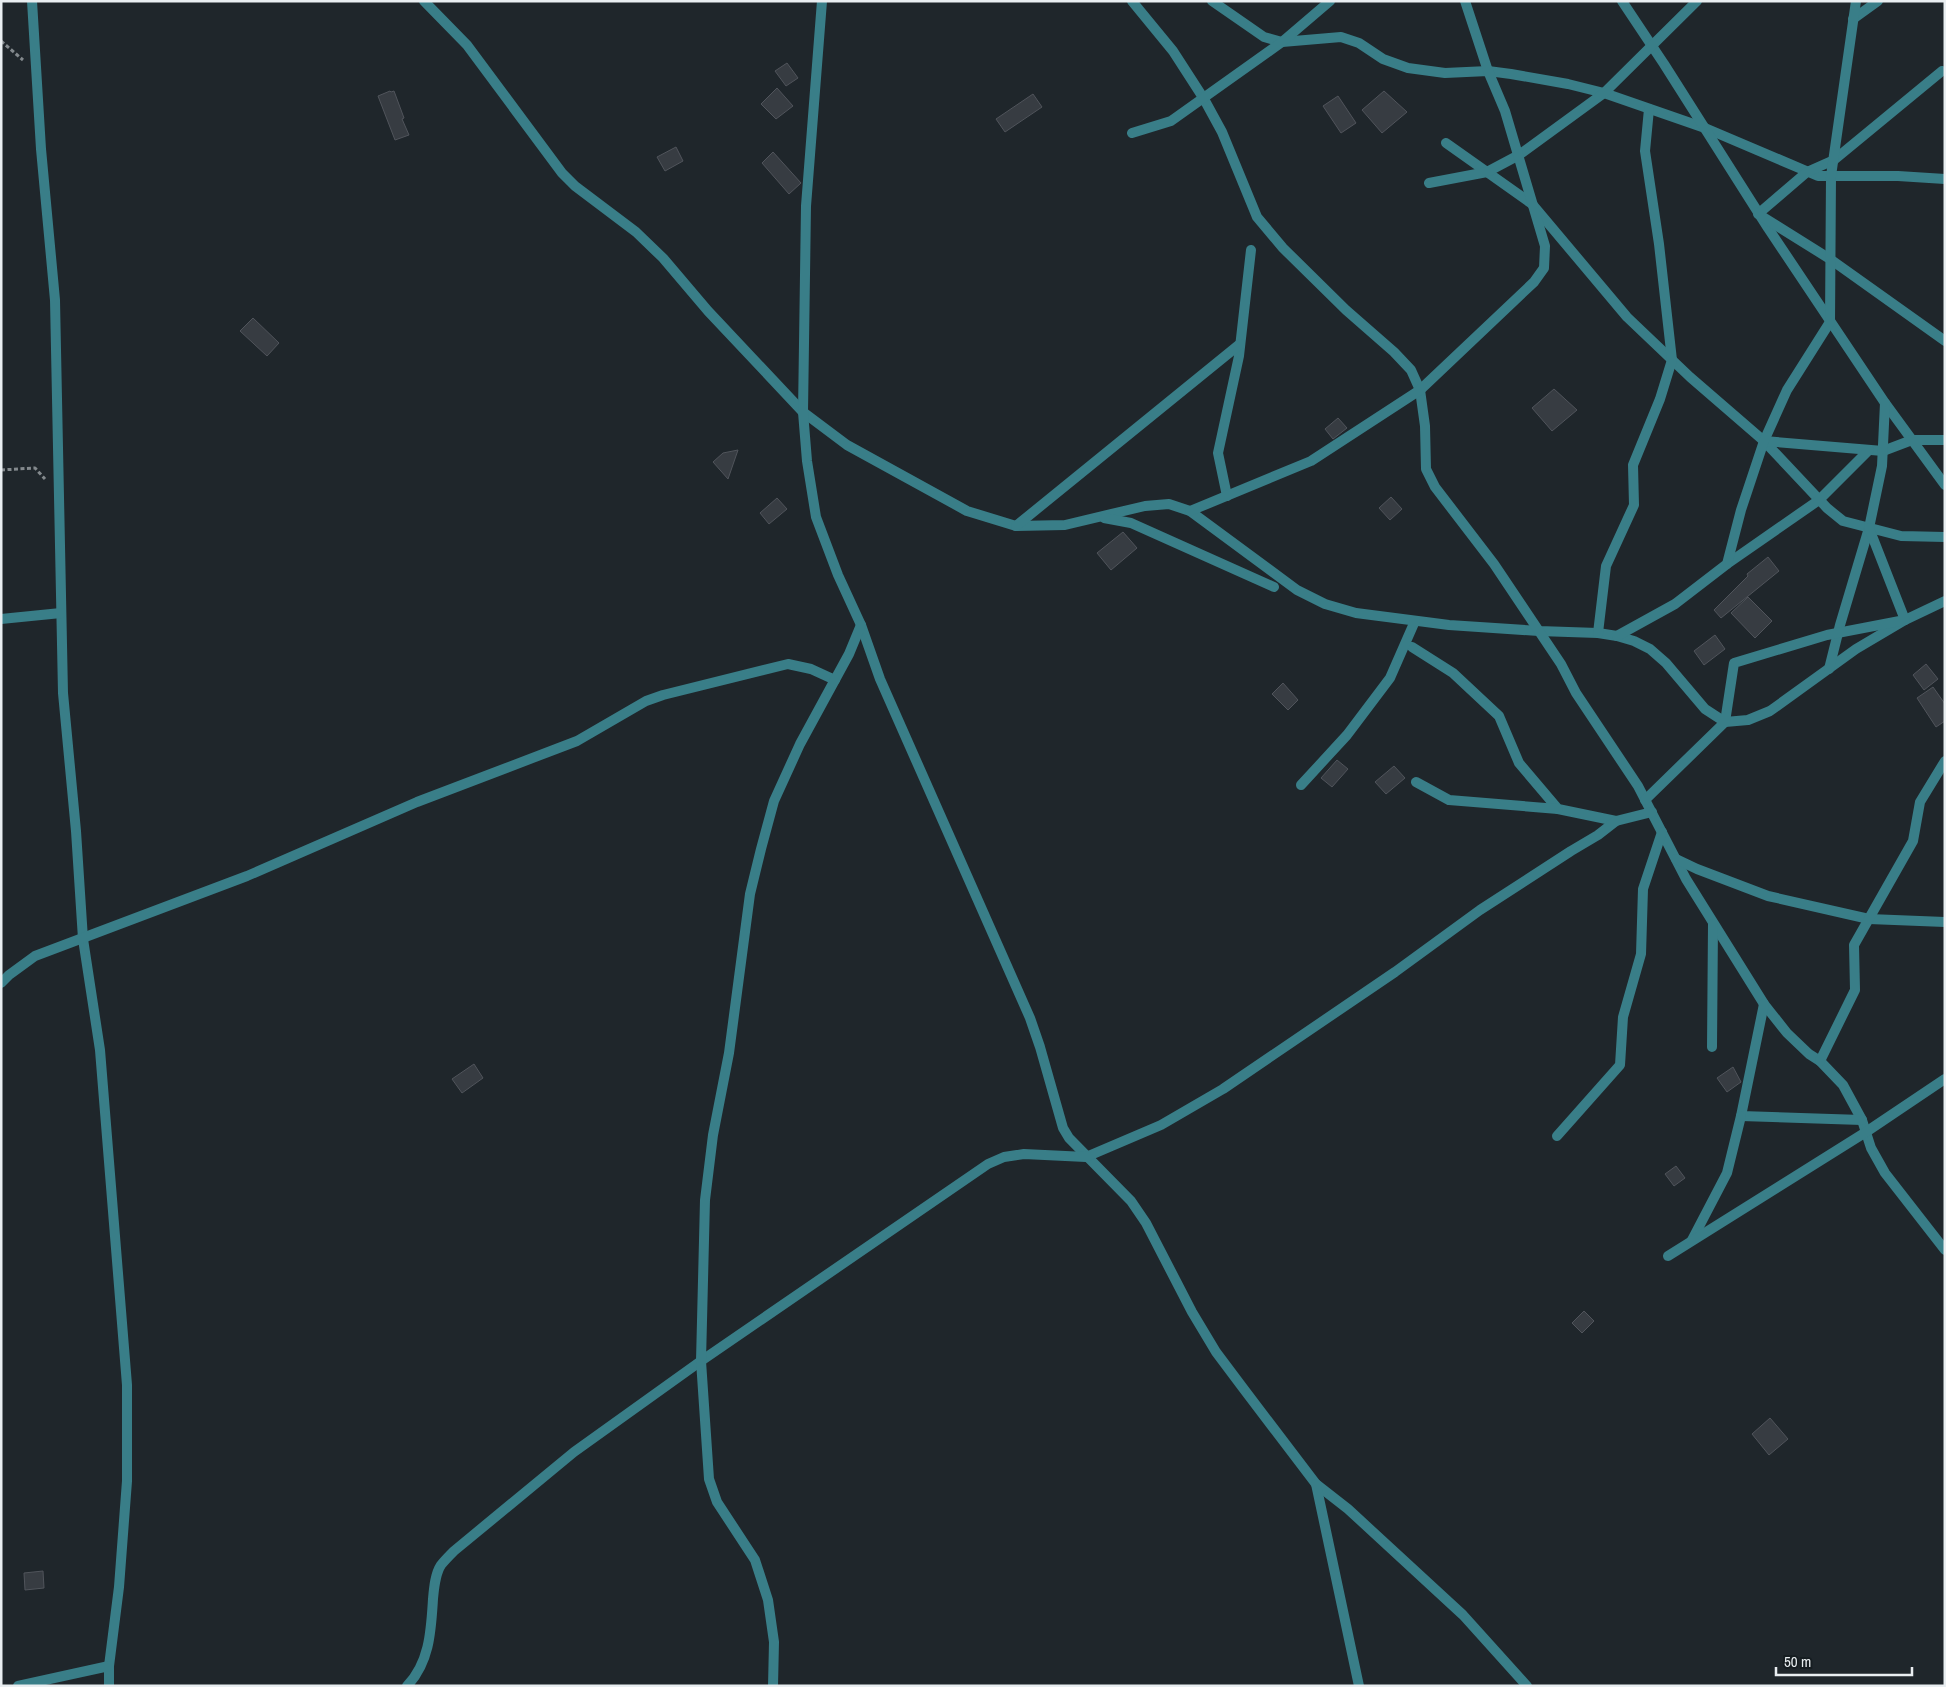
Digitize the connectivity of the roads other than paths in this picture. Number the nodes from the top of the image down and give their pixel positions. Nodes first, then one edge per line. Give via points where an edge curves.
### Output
1 (32, 1) edge
2 (424, 1) edge
3 (822, 1) edge
4 (1132, 1) edge
5 (1212, 1) edge
6 (1330, 1) edge
7 (1466, 1) edge
8 (1622, 1) edge
9 (1697, 1) edge
10 (1856, 1) edge
11 (1878, 1) edge
12 (1853, 19) junction
13 (1282, 42) junction
14 (1651, 45) junction
15 (1488, 71) junction
16 (1942, 71) dead end
17 (1604, 93) junction
18 (1204, 99) junction
19 (1649, 109) junction
20 (1705, 128) junction
21 (1132, 133) dead end
22 (1446, 143) dead end
23 (1519, 155) junction
24 (1834, 160) junction
25 (1487, 172) junction
26 (1807, 172) junction
27 (1831, 176) junction
28 (1945, 179) edge
29 (1429, 183) dead end
30 (1532, 204) junction
31 (1758, 214) junction
32 (1251, 250) dead end
33 (1830, 260) junction
34 (1830, 322) junction
35 (1945, 341) edge
36 (1240, 344) junction
37 (1672, 360) junction
38 (1420, 390) junction
39 (1885, 404) junction
40 (803, 412) junction
41 (1764, 440) junction
42 (1912, 440) junction
43 (1945, 440) edge
44 (1869, 450) junction
45 (1883, 451) junction
46 (1945, 485) edge
47 (1227, 496) junction
48 (1819, 500) junction
49 (1190, 511) junction
50 (1099, 517) junction
51 (1016, 526) junction
52 (1869, 528) junction
53 (1945, 537) edge
54 (1727, 564) junction
55 (1274, 587) dead end
56 (1945, 601) edge
57 (61, 613) junction
58 (1, 619) edge
59 (1905, 620) junction
60 (1415, 621) junction
61 (861, 625) junction
62 (1539, 631) junction
63 (1598, 633) junction
64 (1838, 633) junction
65 (1617, 636) junction
66 (1412, 647) dead end
67 (1829, 669) junction
68 (834, 680) junction
69 (1725, 722) junction
70 (1945, 761) edge
71 (1416, 782) dead end
72 (1301, 785) dead end
73 (1645, 800) junction
74 (1558, 809) junction
75 (1652, 812) junction
76 (1616, 821) junction
77 (1662, 832) junction
78 (1676, 859) junction
79 (1869, 920) junction
80 (1945, 922) edge
81 (1713, 923) junction
82 (83, 939) junction
83 (1, 983) edge
84 (1764, 1004) junction
85 (1712, 1048) dead end
86 (1820, 1061) junction
87 (1945, 1079) edge
88 (1741, 1116) junction
89 (1862, 1120) junction
90 (1866, 1132) junction
91 (1557, 1136) dead end
92 (1086, 1157) junction
93 (1692, 1241) junction
94 (1945, 1250) edge
95 (1668, 1256) dead end
96 (702, 1361) junction
97 (1316, 1484) junction
98 (109, 1666) junction
99 (18, 1686) edge
100 (109, 1686) edge
101 (407, 1686) edge
102 (773, 1686) edge
103 (1360, 1686) edge
104 (1527, 1686) edge

1 - 57 street via 55,300
2 - 40 street via 467,45 562,173 574,186 636,232 663,258
3 - 40 street via 806,206
4 - 18 street via 1172,51
5 - 13 street via 1264,37
6 - 13 street
7 - 15 street
8 - 14 street
9 - 14 street
10 - 12 street
11 - 12 street
12 - 24 street
13 - 15 street via 1341,37 1408,68 1445,73
13 - 18 street
14 - 17 street
14 - 20 street
15 - 17 street
15 - 23 street
16 - 24 street
17 - 19 street
17 - 23 street
18 - 21 street via 1171,121
18 - 38 street via 1222,132 1257,217 1282,248 1411,370
19 - 20 street
19 - 37 street via 1645,151
20 - 26 street
20 - 31 street
22 - 25 street
23 - 25 street
23 - 30 street
24 - 26 street
24 - 27 street
25 - 29 street
25 - 30 street
26 - 27 street
26 - 31 street
27 - 28 street
27 - 33 street
30 - 37 street via 1626,317
30 - 38 street via 1546,246 1544,268 1534,282
31 - 33 street
31 - 34 street
32 - 36 street
33 - 34 street
33 - 35 street
34 - 39 street
34 - 41 street via 1787,390
36 - 47 street via 1218,453
36 - 51 street
37 - 41 street
37 - 63 street via 1633,465 1634,505 1606,566
38 - 47 street via 1311,461
38 - 62 street via 1426,469
39 - 42 street
39 - 45 street
40 - 51 street via 847,445 967,511
40 - 61 street via 816,517
41 - 44 street
41 - 48 street
41 - 54 street
42 - 43 street
42 - 45 street
42 - 46 street
44 - 45 street
44 - 48 street
45 - 52 street
47 - 49 street
48 - 52 street via 1843,521
48 - 54 street
49 - 50 street via 1170,504 1145,506
49 - 60 street via 1297,590 1325,604 1356,613
50 - 51 street via 1065,525
50 - 55 street via 1131,523
52 - 53 street via 1901,536
52 - 59 street
52 - 64 street
54 - 65 street via 1675,604
56 - 59 street
57 - 58 street
57 - 82 street via 63,693
59 - 64 street
59 - 67 street
60 - 62 street
60 - 72 street via 1390,678 1347,735
61 - 68 street via 850,654
61 - 92 street via 880,679 1030,1018 1063,1128
62 - 63 street
62 - 73 street
63 - 65 street
64 - 67 street
64 - 69 street via 1734,663
65 - 69 street via 1650,649 1705,709
66 - 74 street via 1453,673 1499,716 1519,763
67 - 69 street via 1770,711 1748,720
68 - 82 street via 788,664 663,695 646,701 577,741 417,802 247,876
68 - 96 street via 774,801 750,894 705,1200
69 - 73 street
70 - 79 street via 1920,802 1912,840
71 - 74 street via 1449,800
73 - 75 street
74 - 76 street
75 - 76 street
75 - 77 street
76 - 92 street via 1480,910 1222,1089 1161,1125
77 - 78 street
77 - 91 street via 1643,889 1641,954 1623,1017 1620,1064
78 - 79 street via 1696,870 1768,896
78 - 81 street
79 - 80 street
79 - 86 street via 1854,945 1855,990
81 - 84 street
81 - 85 street
82 - 83 street via 34,956
82 - 98 street via 100,1050 127,1384 127,1481
84 - 86 street via 1787,1033
84 - 88 street
86 - 89 street via 1843,1085
87 - 90 street
88 - 89 street
88 - 93 street via 1726,1173
89 - 90 street
90 - 93 street
90 - 94 street via 1871,1148 1886,1173
92 - 96 street via 1024,1154 988,1164
92 - 97 street via 1131,1201 1216,1352
93 - 95 street
96 - 101 street via 574,1452 454,1550 440,1566 434,1585 426,1657
96 - 102 street via 709,1480 717,1502 755,1560 768,1600 774,1642
97 - 103 street
97 - 104 street via 1348,1509 1463,1615
98 - 99 street
98 - 100 street

